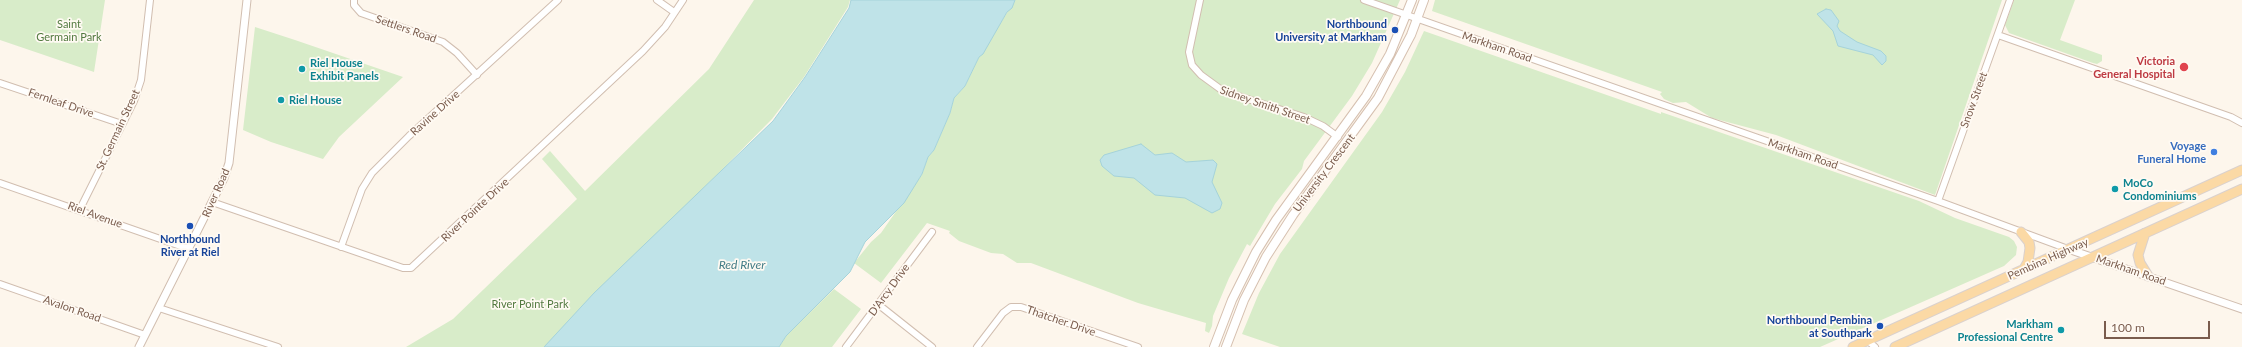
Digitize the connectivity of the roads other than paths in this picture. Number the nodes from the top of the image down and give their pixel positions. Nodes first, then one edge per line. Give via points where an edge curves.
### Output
1 (150, 0) edge
2 (247, 0) edge
3 (354, 0) edge
4 (557, 0) edge
5 (657, 0) edge
6 (684, 0) edge
7 (1200, 0) edge
8 (1364, 0) edge
9 (1412, 0) edge
10 (1424, 0) edge
11 (2010, 0) edge
12 (674, 12) junction
13 (1407, 15) junction
14 (1418, 19) junction
15 (1998, 35) junction
16 (477, 75) junction
17 (0, 82) edge
18 (122, 124) junction
19 (2242, 124) edge
20 (1338, 137) junction
21 (2242, 170) edge
22 (0, 182) edge
23 (2242, 189) edge
24 (1938, 200) junction
25 (212, 202) junction
26 (80, 209) junction
27 (932, 232) dead end
28 (2021, 232) junction
29 (2145, 233) junction
30 (341, 247) junction
31 (189, 249) junction
32 (2068, 249) junction
33 (2092, 257) junction
34 (2024, 269) junction
35 (2148, 276) junction
36 (0, 284) edge
37 (879, 305) junction
38 (159, 308) junction
39 (2242, 309) edge
40 (145, 335) junction
41 (1867, 340) junction
42 (1900, 345) edge
43 (139, 347) edge
44 (278, 347) edge
45 (846, 347) edge
46 (932, 347) edge
47 (977, 347) edge
48 (1138, 347) edge
49 (1214, 347) edge
50 (1226, 347) edge
51 (1853, 347) edge
52 (1875, 347) edge

1 - 18 street, St. Germain Street via 141,80
2 - 25 street, River Road via 229,162
3 - 16 street, Settlers Road via 354,5 361,13 443,42
4 - 16 street, Ravine Drive
5 - 12 street
6 - 12 street, River Pointe Drive
7 - 20 street, Sidney Smith Street via 1189,52 1192,65 1201,76 1223,91 1304,117
8 - 13 street, Markham Road
9 - 13 main road, University Crescent
10 - 14 main road, University Crescent
11 - 15 street, Snow Street
12 - 30 street, River Pointe Drive via 643,51 416,266 404,268
13 - 14 street, Markham Road
13 - 20 main road, University Crescent via 1381,71
14 - 24 street, Markham Road
14 - 50 main road, University Crescent via 1394,71 1375,104 1266,257 1244,300
15 - 19 street via 2231,117
15 - 24 street, Snow Street
16 - 30 street, Ravine Drive via 409,136 372,174 362,189
17 - 18 street, Fernleaf Drive
18 - 26 street, St. Germain Street
20 - 49 main road, University Crescent via 1262,242 1232,300
21 - 32 main road, Pembina Highway
22 - 26 street, Riel Avenue
23 - 29 main road, Pembina Highway
24 - 28 street, Markham Road
25 - 30 street, River Pointe Drive
25 - 31 street, River Road
26 - 31 street, Riel Avenue
27 - 37 street, D'Arcy Drive
28 - 32 street, Markham Road
28 - 34 main road via 2029,242 2030,248
29 - 33 main road, Pembina Highway
29 - 35 main road via 2138,255
31 - 38 street, River Road
32 - 33 street, Markham Road
32 - 34 main road, Pembina Highway
33 - 35 street, Markham Road
33 - 42 main road, Pembina Highway
34 - 41 main road, Pembina Highway
35 - 39 street, Markham Road
36 - 40 street, Avalon Road
37 - 45 street, D'Arcy Drive
37 - 46 street
38 - 40 street, River Road
38 - 44 street
40 - 43 street, River Road
41 - 51 main road, Pembina Highway
41 - 52 street
47 - 48 street, Thatcher Drive via 1002,313 1011,307 1021,307

